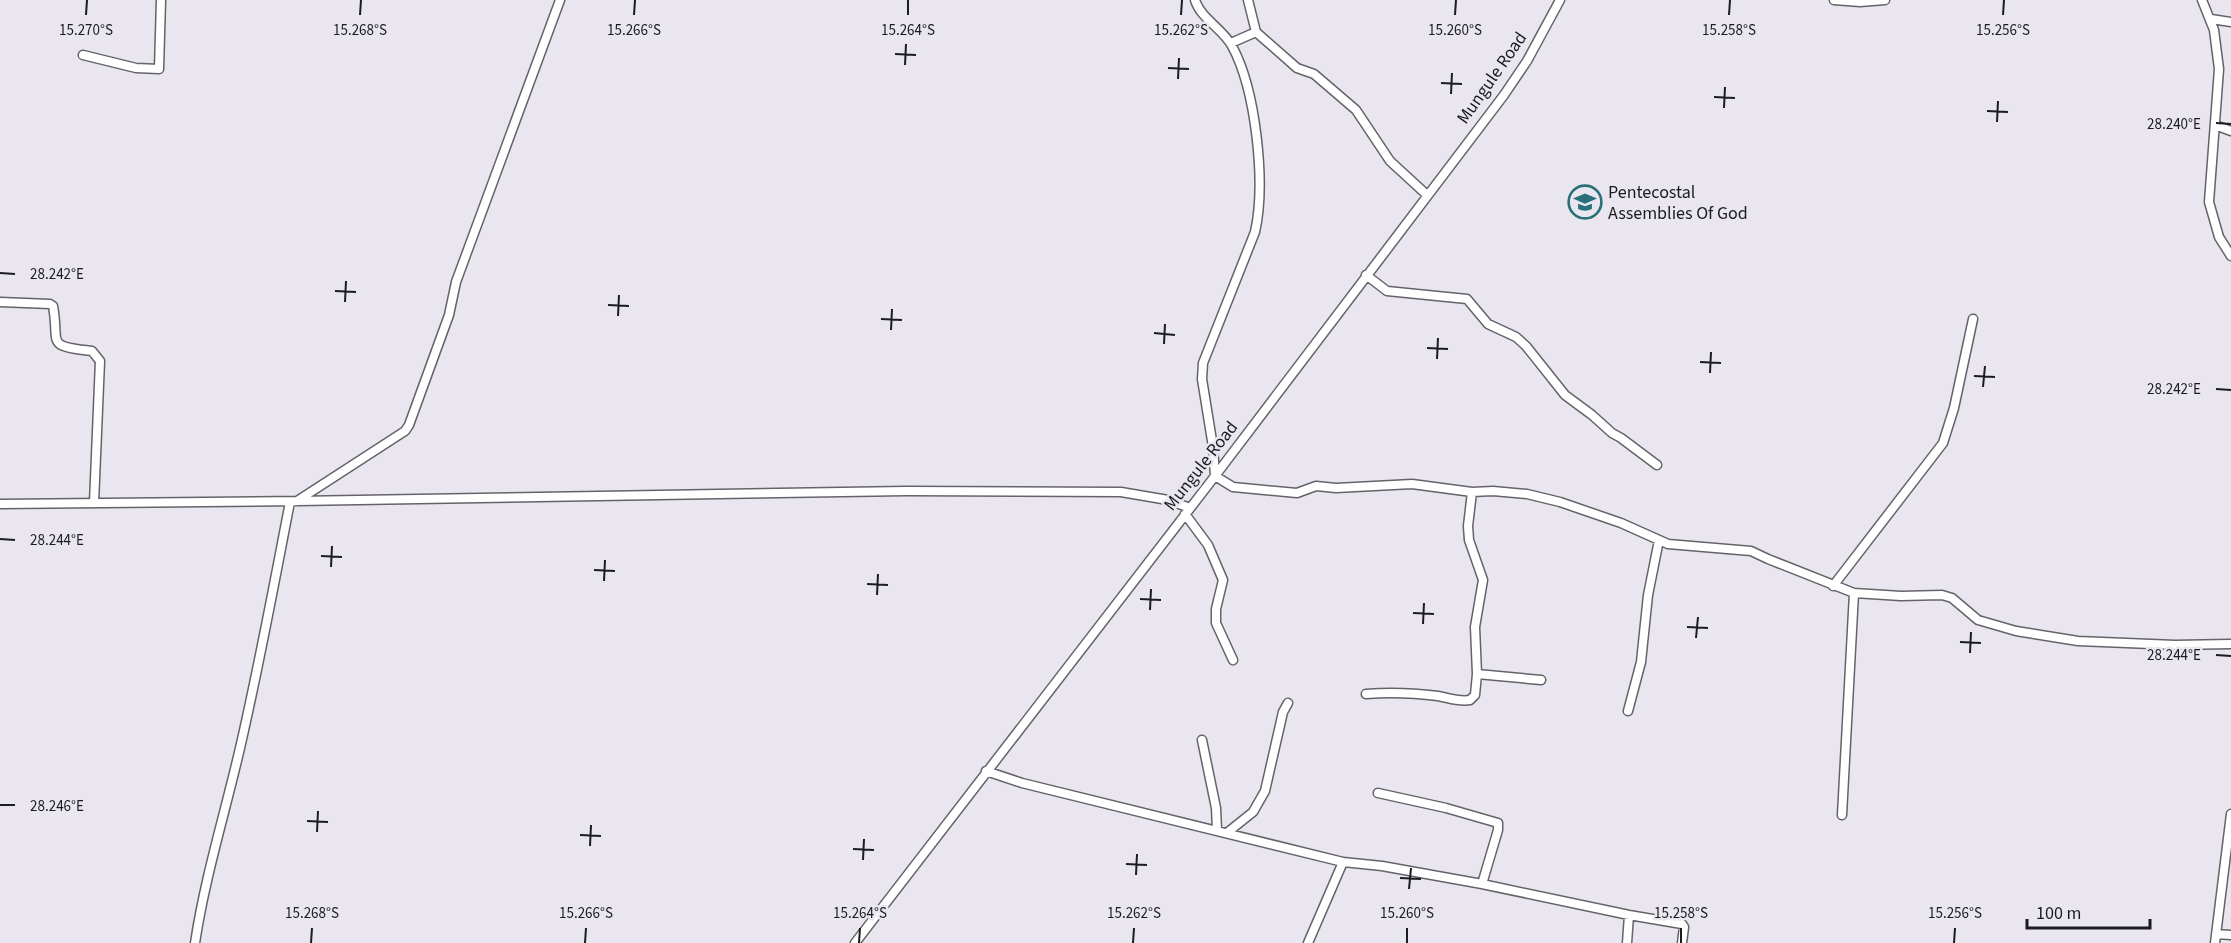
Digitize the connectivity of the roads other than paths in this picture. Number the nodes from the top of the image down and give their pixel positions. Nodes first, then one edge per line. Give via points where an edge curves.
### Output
1 (161, 0) edge
2 (560, 0) edge
3 (1195, 0) edge
4 (1248, 0) edge
5 (1560, 0) edge
6 (1834, 0) edge
7 (1885, 0) edge
8 (2202, 0) edge
9 (2211, 19) junction
10 (2231, 22) edge
11 (1256, 32) junction
12 (1231, 43) junction
13 (83, 55) dead end
14 (2215, 125) junction
15 (2231, 131) edge
16 (1427, 195) junction
17 (2231, 256) edge
18 (1366, 275) junction
19 (0, 302) edge
20 (1973, 319) dead end
21 (1657, 465) dead end
22 (1215, 476) junction
23 (1472, 492) junction
24 (293, 502) junction
25 (94, 503) junction
26 (0, 504) edge
27 (1187, 511) junction
28 (1659, 540) junction
29 (1833, 586) junction
30 (1854, 593) junction
31 (2230, 645) edge
32 (1233, 660) dead end
33 (1477, 674) junction
34 (1541, 680) dead end
35 (1366, 693) dead end
36 (1288, 703) dead end
37 (1628, 711) dead end
38 (1202, 740) dead end
39 (986, 771) junction
40 (1378, 793) dead end
41 (2231, 814) edge
42 (1842, 815) dead end
43 (1217, 830) junction
44 (1228, 832) junction
45 (2229, 848) edge
46 (1343, 861) junction
47 (1482, 884) junction
48 (1629, 915) junction
49 (2231, 935) edge
50 (2215, 938) edge
51 (195, 943) edge
52 (855, 943) edge
53 (1308, 943) edge
54 (1627, 943) edge
55 (1682, 943) edge

1 - 13 street via 159,69 136,68
2 - 24 street via 405,431
3 - 12 street
4 - 11 street
5 - 16 street, Mungule Road via 1504,95
6 - 7 street
8 - 9 street
9 - 10 street
9 - 14 street via 2219,69
11 - 12 street
11 - 16 street via 1297,68 1314,74 1356,110 1390,161
12 - 22 street via 1242,65 1258,141 1259,214 1203,363
14 - 15 street
14 - 17 street via 2209,202 2219,237
16 - 18 street, Mungule Road
18 - 21 street via 1388,291 1467,299 1488,324 1526,346 1565,395
18 - 22 street, Mungule Road
19 - 25 street via 50,304 58,344 92,351 99,361
20 - 29 street via 1943,443
22 - 23 street via 1233,487 1298,492 1316,486 1401,484
22 - 27 street, Mungule Road
23 - 28 street via 1493,490 1560,502
23 - 33 street via 1469,540 1483,580 1475,627
24 - 25 street
24 - 27 street via 689,493 1121,492 1168,500
24 - 51 street via 258,669 201,899
25 - 26 street
27 - 32 street via 1223,580 1216,623
27 - 39 street, Mungule Road
28 - 29 street via 1668,544 1751,550
28 - 37 street via 1641,662
29 - 30 street
30 - 31 street via 1942,595 1952,598 1978,620 2078,641
30 - 42 street
33 - 34 street
33 - 35 street via 1475,695 1460,702 1437,696
36 - 44 street via 1265,791 1253,812
38 - 43 street
39 - 43 street
39 - 52 street, Mungule Road
40 - 47 street via 1498,823
41 - 45 street
43 - 44 street
44 - 46 street
45 - 50 street
46 - 47 street
46 - 53 street
47 - 48 street
48 - 54 street
48 - 55 street via 1682,924
49 - 50 street

